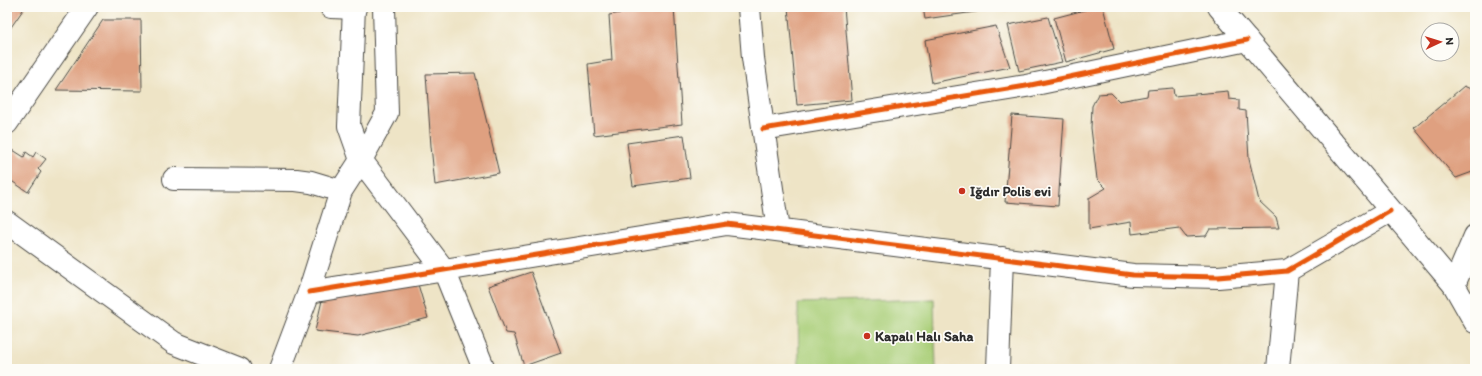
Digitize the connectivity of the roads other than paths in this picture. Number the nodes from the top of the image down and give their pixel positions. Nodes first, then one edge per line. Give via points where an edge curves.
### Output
1 (87, 7) edge
2 (331, 7) edge
3 (384, 7) edge
4 (749, 7) edge
5 (1219, 7) edge
6 (354, 8) edge
7 (1247, 40) junction
8 (7, 124) edge
9 (763, 129) junction
10 (361, 160) junction
11 (174, 179) dead end
12 (341, 191) junction
13 (1390, 211) junction
14 (7, 222) edge
15 (778, 230) junction
16 (1475, 236) edge
17 (1002, 258) junction
18 (444, 270) junction
19 (1287, 271) junction
20 (1454, 285) junction
21 (310, 292) junction
22 (1475, 322) edge
23 (240, 369) edge
24 (280, 369) edge
25 (484, 369) edge
26 (998, 369) edge
27 (1278, 369) edge

1 - 8 street
2 - 6 street
3 - 10 street via 387,114
4 - 9 street
5 - 7 street
6 - 10 street via 349,126
7 - 9 street via 1026,86
7 - 13 street
9 - 15 street
10 - 12 street
10 - 18 street
11 - 12 street via 296,180
12 - 21 street
13 - 19 street
13 - 20 street
14 - 23 street via 174,343
15 - 17 street
15 - 18 street via 727,224
16 - 20 street
17 - 19 street via 1133,275 1218,277
17 - 26 street
18 - 21 street
18 - 25 street
19 - 27 street
20 - 22 street
21 - 24 street

